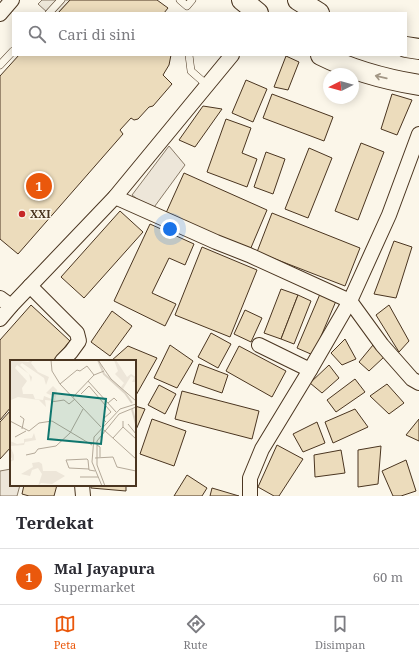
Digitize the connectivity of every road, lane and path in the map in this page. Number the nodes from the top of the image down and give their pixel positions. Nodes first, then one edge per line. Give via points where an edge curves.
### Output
1 (12, 0) edge
2 (62, 0) edge
3 (180, 0) edge
4 (242, 0) edge
5 (298, 0) edge
6 (188, 6) edge
7 (50, 12) edge
8 (257, 12) edge
9 (317, 12) edge
10 (0, 14) edge
11 (407, 47) edge
12 (419, 49) edge
13 (12, 52) edge
14 (189, 56) edge
15 (231, 56) edge
16 (323, 56) edge
17 (0, 65) edge
18 (207, 85) junction
19 (419, 85) edge
20 (419, 134) edge
21 (115, 197) junction
22 (30, 286) junction
23 (350, 301) junction
24 (5, 302) edge
25 (0, 319) edge
26 (259, 345) dead end
27 (63, 360) edge
28 (310, 370) junction
29 (419, 383) edge
30 (82, 486) edge
31 (83, 496) edge
32 (250, 496) edge

1 - 10 street
2 - 7 lane
3 - 6 lane
4 - 8 main road
5 - 9 main road
11 - 12 main road
13 - 17 lane
14 - 18 lane via 191,71
15 - 18 street
19 -> 16 main road via 361,72
18 - 21 street
20 - 23 street via 389,215
21 - 22 street
21 - 23 street
22 - 24 street
22 - 27 street via 77,333 79,341
23 - 28 street
23 - 29 street via 382,345 412,379
24 - 25 street
26 - 28 street
28 - 32 street via 262,449 250,478
30 - 31 street

